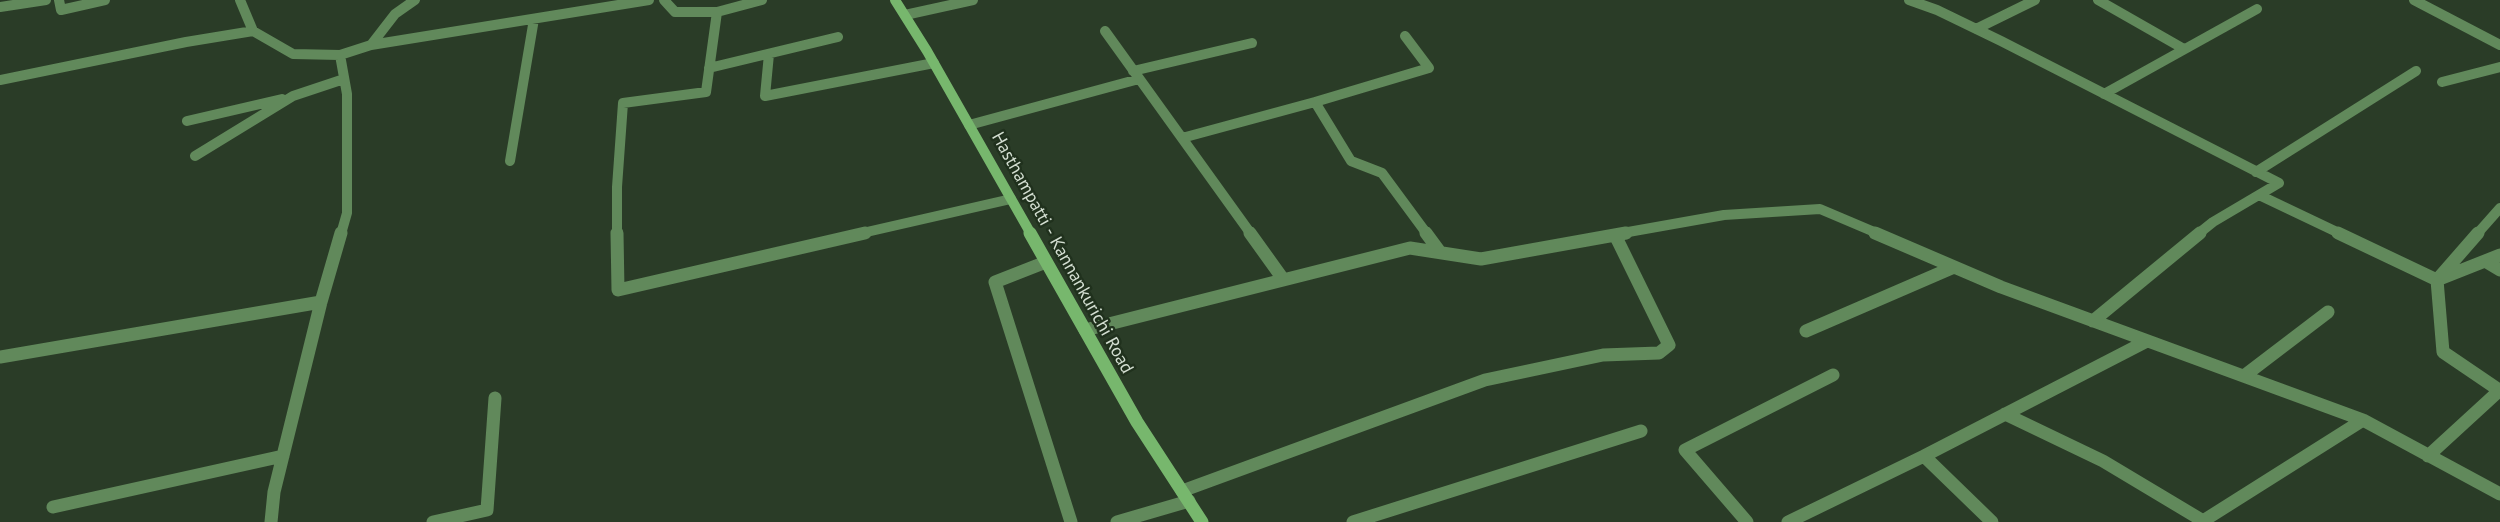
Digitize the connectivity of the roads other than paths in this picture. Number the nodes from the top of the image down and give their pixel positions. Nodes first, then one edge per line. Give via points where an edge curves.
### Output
1 (46, 0) edge
2 (59, 0) edge
3 (105, 0) edge
4 (240, 0) edge
5 (415, 0) edge
6 (582, 0) edge
7 (649, 0) edge
8 (663, 0) edge
9 (762, 0) edge
10 (895, 0) edge
11 (973, 0) edge
12 (1909, 0) edge
13 (2034, 0) edge
14 (2098, 0) edge
15 (2414, 0) edge
16 (0, 7) edge
17 (2257, 9) dead end
18 (580, 11) junction
19 (717, 12) junction
20 (905, 15) junction
21 (534, 19) junction
22 (1976, 29) junction
23 (253, 31) junction
24 (1105, 31) dead end
25 (1405, 36) dead end
26 (838, 37) dead end
27 (1252, 43) dead end
28 (371, 45) junction
29 (2500, 45) edge
30 (2184, 49) junction
31 (769, 54) junction
32 (340, 55) junction
33 (934, 63) junction
34 (2500, 67) edge
35 (709, 69) junction
36 (2416, 71) dead end
37 (1136, 75) junction
38 (344, 79) junction
39 (0, 80) edge
40 (2442, 82) dead end
41 (2104, 94) junction
42 (293, 96) junction
43 (1315, 102) junction
44 (187, 121) dead end
45 (969, 125) junction
46 (1182, 138) junction
47 (195, 156) dead end
48 (510, 161) dead end
49 (2256, 172) junction
50 (2259, 195) junction
51 (1011, 199) junction
52 (2500, 208) edge
53 (1615, 235) junction
54 (1440, 252) junction
55 (2500, 255) edge
56 (2485, 261) junction
57 (1046, 262) junction
58 (1954, 267) junction
59 (2500, 270) edge
60 (1283, 279) junction
61 (2437, 280) junction
62 (321, 302) junction
63 (2328, 312) dead end
64 (2093, 321) junction
65 (1085, 330) junction
66 (1806, 331) dead end
67 (2147, 341) junction
68 (0, 357) edge
69 (1833, 375) dead end
70 (2244, 376) junction
71 (2499, 390) edge
72 (495, 398) dead end
73 (2005, 414) junction
74 (2363, 420) junction
75 (1641, 430) dead end
76 (283, 456) junction
77 (1924, 456) junction
78 (2428, 456) junction
79 (2500, 494) edge
80 (1185, 496) junction
81 (53, 507) dead end
82 (1794, 521) edge
83 (2204, 521) edge
84 (271, 522) edge
85 (433, 522) edge
86 (1071, 522) edge
87 (1117, 522) edge
88 (1202, 522) edge
89 (1353, 522) edge
90 (1747, 522) edge
91 (1992, 522) edge

1 - 16 street
2 - 3 street via 61,10
4 - 23 street
5 - 28 street via 395,14
6 - 18 street
7 - 18 street
8 - 19 street via 675,12
9 - 19 street
10 - 20 main road, Hasthampatti - Kannankurichi Road
11 - 20 street
12 - 22 street
13 - 22 street
14 - 30 street
15 - 29 street
17 - 30 street
18 - 21 street
19 - 35 street
20 - 33 main road, Hasthampatti - Kannankurichi Road
21 - 28 street
21 - 48 street
22 - 41 street
23 - 32 street via 293,54
23 - 39 street
24 - 37 street
25 - 43 street via 1429,68
26 - 31 street
27 - 37 street
28 - 32 street
30 - 41 street
31 - 33 street via 765,96
31 - 35 street
32 - 38 street
33 - 45 main road, Hasthampatti - Kannankurichi Road
34 - 40 street
35 - 51 street via 706,92 623,103 617,187 618,290
36 - 49 street
37 - 45 street
37 - 46 street
38 - 42 street
38 - 62 street via 347,213
41 - 49 street
42 - 44 street
42 - 47 street
43 - 46 street
43 - 54 street via 1351,161 1382,172
45 - 51 main road, Hasthampatti - Kannankurichi Road
46 - 60 street
49 - 50 street via 2279,183
50 - 61 street
50 - 64 street via 2213,222
51 - 57 main road, Hasthampatti - Kannankurichi Road
52 - 61 street
53 - 54 street via 1481,259
53 - 58 street via 1724,215 1820,209
53 - 80 street via 1669,345 1659,353 1603,355 1485,380
54 - 60 street via 1410,248
55 - 56 street
56 - 59 street
56 - 61 street
57 - 65 main road, Hasthampatti - Kannankurichi Road
57 - 86 street via 995,282
58 - 64 street
58 - 66 street
60 - 65 street
61 - 71 street via 2443,352
62 - 68 street
62 - 76 street
63 - 70 street
64 - 67 street
65 - 80 main road, Hasthampatti - Kannankurichi Road
67 - 70 street
67 - 73 street
69 - 90 street via 1685,450
70 - 74 street
71 - 78 street
72 - 85 street via 487,510
73 - 77 street
73 - 83 street via 2103,461
74 - 78 street
74 - 83 street
75 - 89 street
76 - 81 street
76 - 84 street
77 - 82 street
77 - 91 street
78 - 79 street
80 - 87 street
80 - 88 main road, Hasthampatti - Kannankurichi Road

